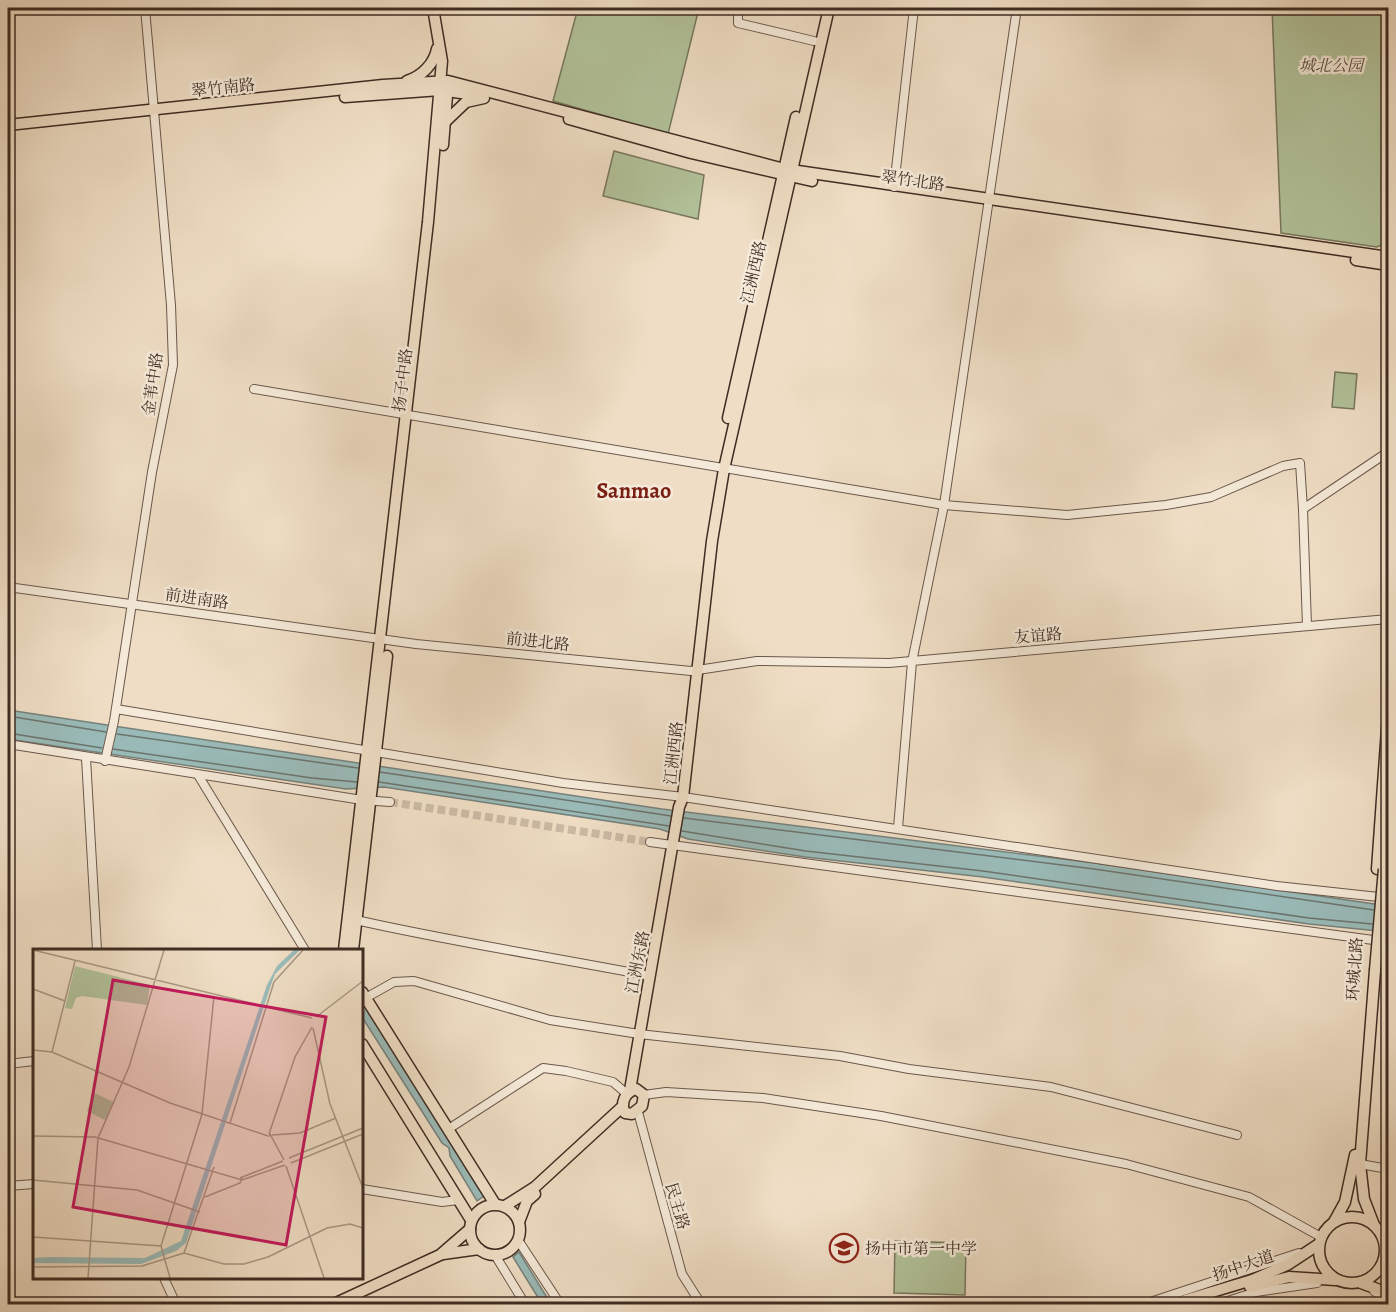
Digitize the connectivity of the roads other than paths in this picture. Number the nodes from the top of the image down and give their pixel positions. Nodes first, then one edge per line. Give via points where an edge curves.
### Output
1 (145, 8) edge
2 (433, 8) edge
3 (440, 8) edge
4 (723, 8) edge
5 (822, 8) edge
6 (829, 8) edge
7 (914, 8) edge
8 (1017, 8) edge
9 (439, 42) junction
10 (814, 42) junction
11 (400, 84) junction
12 (444, 85) junction
13 (489, 97) junction
14 (155, 112) junction
15 (445, 123) junction
16 (8, 125) edge
17 (8, 132) edge
18 (787, 174) junction
19 (894, 188) junction
20 (990, 203) junction
21 (1389, 258) edge
22 (1389, 265) edge
23 (254, 388) dead end
24 (410, 414) junction
25 (1389, 452) edge
26 (721, 468) junction
27 (944, 505) junction
28 (1303, 509) junction
29 (8, 587) edge
30 (131, 604) junction
31 (1389, 619) edge
32 (1307, 626) junction
33 (385, 640) junction
34 (912, 662) junction
35 (694, 671) junction
36 (116, 708) junction
37 (1389, 715) edge
38 (8, 744) edge
39 (371, 753) junction
40 (86, 758) junction
41 (106, 759) junction
42 (198, 775) junction
43 (366, 796) junction
44 (680, 800) junction
45 (390, 802) tunnel mouth
46 (1389, 805) edge
47 (898, 828) junction
48 (650, 842) tunnel mouth
49 (674, 843) junction
50 (1380, 869) junction
51 (1389, 898) edge
52 (356, 920) junction
53 (1389, 942) edge
54 (97, 949) edge
55 (304, 949) edge
56 (344, 949) edge
57 (353, 949) edge
58 (1372, 969) junction
59 (650, 976) junction
60 (363, 997) edge
61 (639, 1034) junction
62 (363, 1046) edge
63 (33, 1062) edge
64 (8, 1064) edge
65 (628, 1092) junction
66 (644, 1095) junction
67 (623, 1110) junction
68 (638, 1112) junction
69 (450, 1128) junction
70 (1237, 1135) dead end
71 (1360, 1164) junction
72 (1389, 1169) edge
73 (33, 1184) edge
74 (8, 1186) edge
75 (363, 1189) edge
76 (458, 1200) junction
77 (500, 1205) junction
78 (519, 1222) junction
79 (1334, 1222) junction
80 (470, 1225) junction
81 (1374, 1225) junction
82 (518, 1240) junction
83 (1320, 1241) junction
84 (479, 1249) junction
85 (1387, 1252) edge
86 (440, 1255) junction
87 (495, 1255) junction
88 (164, 1279) edge
89 (1338, 1281) junction
90 (1360, 1283) junction
91 (1389, 1293) edge
92 (1389, 1301) edge
93 (176, 1305) edge
94 (334, 1305) edge
95 (525, 1305) edge
96 (560, 1305) edge
97 (701, 1305) edge
98 (1143, 1305) edge
99 (1172, 1305) edge
100 (1195, 1305) edge
101 (1218, 1305) edge

1 - 14 street, 金苇中路
2 - 9 main road, 扬子中路
3 - 12 main road, 扬子中路 via 449,63
4 - 10 street via 738,11 738,23
5 - 10 main road, 江洲西路
6 - 18 main road, 江洲西路
7 - 19 street
8 - 20 street
9 - 11 main road via 435,60 414,79
9 - 12 main road, 扬子中路
10 - 18 main road, 江洲西路
11 - 12 main road, 翠竹南路
11 - 14 main road, 翠竹南路
12 - 13 main road, 翠竹北路
12 - 14 main road, 翠竹南路
12 - 15 main road, 扬子中路
12 - 18 main road, 翠竹北路
12 - 24 main road, 扬子中路
13 - 15 main road via 466,102
13 - 18 main road, 翠竹北路
14 - 16 main road, 翠竹南路
14 - 17 main road, 翠竹南路
14 - 30 street, 金苇中路 via 173,365
15 - 24 main road, 扬子中路
18 - 19 main road, 翠竹北路
18 - 20 main road, 翠竹北路
18 - 26 main road, 江洲西路
19 - 20 main road, 翠竹北路
20 - 21 main road, 翠竹北路
20 - 22 main road, 翠竹北路
20 - 27 street
23 - 24 street
24 - 26 street
24 - 33 main road, 扬子中路
25 - 28 street
26 - 27 street
26 - 35 main road, 江洲西路 via 705,540
27 - 28 street via 1067,515 1166,506 1211,497 1283,466 1300,463
27 - 34 street
28 - 32 street
29 - 30 street, 前进南路
30 - 33 street, 前进南路
30 - 36 street, 金苇中路
31 - 32 street, 友谊路
32 - 34 street, 友谊路
33 - 35 street, 前进北路
33 - 39 main road, 扬子中路
34 - 35 street, 友谊路 via 757,661
34 - 47 street
35 - 44 main road, 江洲西路
36 - 39 street
36 - 41 street, 金苇中路
37 - 50 main road, 环城北路
38 - 40 street
39 - 43 main road, 扬子中路
39 - 44 street
40 - 41 street
40 - 54 street
41 - 42 street
42 - 43 street
42 - 55 street
43 - 45 street
43 - 52 main road
43 - 56 main road
44 - 47 street
44 - 49 main road, 江洲西路
46 - 50 main road, 环城北路
47 - 51 street via 1276,886
48 - 49 street
49 - 53 street
49 - 59 main road, 江洲东路
50 - 58 main road, 环城北路, bridge
52 - 57 main road
52 - 59 street
58 - 71 main road, 环城北路
58 - 79 main road, 环城北路 via 1354,1162 1345,1202
59 - 61 main road, 江洲东路
60 - 61 street via 394,982 414,981 550,1020
60 - 69 main road
61 - 65 main road, 江洲东路
61 - 70 street via 840,1056 1051,1087
62 - 76 main road
63 - 64 street
65 - 66 main road via 636,1089
65 - 67 main road
65 - 69 street via 613,1082 543,1068
66 - 68 main road
66 - 83 street via 666,1092 764,1098 881,1116 1126,1164 1250,1197
67 - 68 main road
67 - 77 main road via 524,1197
67 - 78 main road via 527,1201
68 - 97 street, 民主路 via 682,1274
69 - 77 main road
71 - 72 street
71 - 81 main road, 环城北路 via 1364,1199
73 - 74 street
75 - 76 street via 442,1202
76 - 80 main road
77 - 78 main road via 514,1212
77 - 80 main road via 480,1209
78 - 82 main road
79 - 81 main road via 1355,1217
79 - 83 main road
80 - 84 main road via 472,1240
80 - 86 main road
81 - 85 main road
82 - 87 main road via 511,1249
82 - 96 street
83 - 89 main road via 1322,1265
83 - 98 street via 1284,1260
83 - 99 main road, 扬中大道 via 1287,1265
84 - 86 main road
84 - 87 main road
85 - 90 main road via 1382,1266
86 - 94 main road
87 - 95 street
88 - 93 street
89 - 90 main road
89 - 100 main road, 扬中大道 via 1289,1277
89 - 101 street via 1287,1286
90 - 91 main road
90 - 92 street

